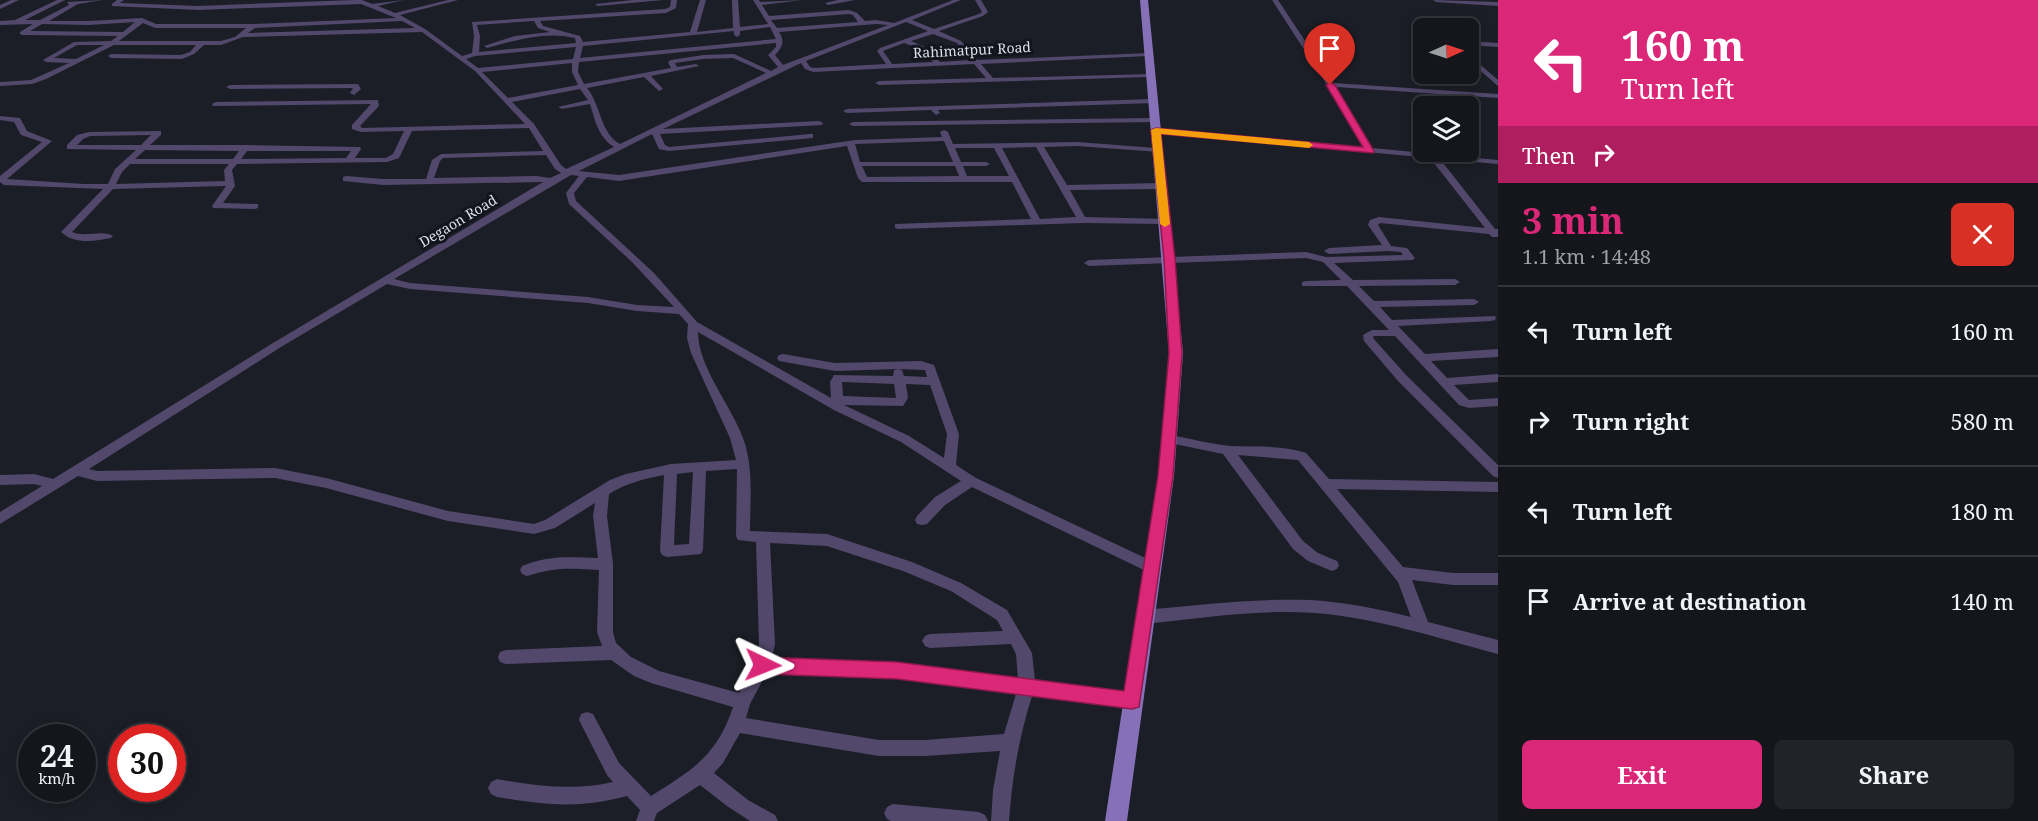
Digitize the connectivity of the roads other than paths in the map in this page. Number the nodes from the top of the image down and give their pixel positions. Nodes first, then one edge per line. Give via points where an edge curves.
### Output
1 (16, 0) edge
2 (100, 0) edge
3 (120, 0) edge
4 (148, 0) edge
5 (193, 0) edge
6 (208, 0) edge
7 (224, 0) edge
8 (401, 0) edge
9 (455, 0) edge
10 (660, 0) edge
11 (674, 0) edge
12 (703, 0) edge
13 (735, 0) edge
14 (852, 0) edge
15 (958, 0) edge
16 (978, 0) edge
17 (1144, 0) edge
18 (1275, 0) edge
19 (1436, 0) edge
20 (642, 1) edge
21 (826, 1) edge
22 (59, 2) edge
23 (291, 2) edge
24 (612, 2) edge
25 (758, 2) edge
26 (76, 3) junction
27 (802, 3) edge
28 (367, 4) edge
29 (598, 4) dead end
30 (1498, 4) edge
31 (140, 6) junction
32 (263, 6) junction
33 (0, 7) edge
34 (163, 7) junction
35 (182, 7) junction
36 (216, 7) junction
37 (198, 8) junction
38 (836, 13) junction
39 (816, 14) junction
40 (252, 15) junction
41 (399, 17) junction
42 (180, 19) dead end
43 (142, 20) junction
44 (537, 20) junction
45 (906, 20) junction
46 (16, 22) junction
47 (0, 23) edge
48 (37, 23) junction
49 (862, 23) junction
50 (772, 24) junction
51 (895, 24) junction
52 (253, 26) junction
53 (736, 29) junction
54 (423, 30) junction
55 (933, 31) junction
56 (562, 33) junction
57 (125, 34) junction
58 (693, 34) junction
59 (241, 35) junction
60 (780, 41) junction
61 (904, 41) junction
62 (112, 43) junction
63 (202, 43) junction
64 (1479, 44) edge
65 (581, 45) junction
66 (738, 45) junction
67 (1498, 45) edge
68 (476, 51) junction
69 (1148, 54) junction
70 (111, 56) dead end
71 (460, 58) junction
72 (577, 60) junction
73 (802, 60) junction
74 (76, 61) junction
75 (977, 62) junction
76 (939, 64) junction
77 (696, 66) dead end
78 (1479, 66) edge
79 (891, 67) junction
80 (782, 68) junction
81 (477, 70) junction
82 (675, 70) junction
83 (771, 73) junction
84 (646, 75) junction
85 (1149, 75) junction
86 (991, 80) junction
87 (879, 82) dead end
88 (2, 84) dead end
89 (1498, 84) edge
90 (1330, 85) junction
91 (304, 86) junction
92 (582, 86) junction
93 (230, 87) dead end
94 (659, 89) dead end
95 (354, 93) dead end
96 (1498, 96) edge
97 (508, 100) junction
98 (592, 101) junction
99 (1152, 101) junction
100 (290, 103) junction
101 (216, 104) dead end
102 (562, 107) dead end
103 (933, 108) junction
104 (847, 111) dead end
105 (0, 118) edge
106 (819, 123) dead end
107 (940, 123) junction
108 (853, 124) dead end
109 (1155, 125) junction
110 (531, 126) junction
111 (409, 129) junction
112 (656, 131) junction
113 (810, 136) dead end
114 (949, 142) junction
115 (849, 143) junction
116 (1039, 145) junction
117 (997, 146) junction
118 (246, 147) junction
119 (619, 147) junction
120 (143, 148) junction
121 (1156, 150) junction
122 (1370, 151) junction
123 (548, 153) junction
124 (1413, 154) edge
125 (349, 160) junction
126 (1479, 160) edge
127 (128, 162) junction
128 (233, 162) junction
129 (1438, 162) edge
130 (1498, 162) edge
131 (858, 164) junction
132 (958, 164) junction
133 (986, 164) dead end
134 (579, 173) junction
135 (964, 178) junction
136 (346, 179) dead end
137 (1014, 179) junction
138 (429, 181) junction
139 (551, 181) junction
140 (229, 183) junction
141 (111, 186) junction
142 (1160, 186) junction
143 (1064, 188) junction
144 (255, 206) dead end
145 (1082, 220) junction
146 (1037, 221) junction
147 (1165, 221) junction
148 (898, 226) dead end
149 (1496, 234) edge
150 (108, 236) dead end
151 (1388, 248) junction
152 (1327, 255) junction
153 (1169, 259) junction
154 (1089, 263) dead end
155 (384, 280) junction
156 (1455, 282) dead end
157 (1351, 283) junction
158 (1306, 284) dead end
159 (1474, 302) dead end
160 (1371, 304) junction
161 (683, 311) junction
162 (1491, 318) dead end
163 (693, 324) junction
164 (1394, 328) junction
165 (1498, 353) edge
166 (783, 358) dead end
167 (1422, 358) junction
168 (897, 366) junction
169 (1498, 378) edge
170 (900, 380) junction
171 (934, 381) junction
172 (1445, 382) junction
173 (1498, 402) edge
174 (838, 403) junction
175 (1169, 439) junction
176 (1227, 450) junction
177 (741, 464) junction
178 (950, 466) junction
179 (700, 467) junction
180 (671, 469) junction
181 (75, 471) junction
182 (1498, 474) edge
183 (0, 480) edge
184 (971, 481) junction
185 (53, 484) junction
186 (1326, 484) junction
187 (1498, 487) edge
188 (603, 492) junction
189 (0, 519) edge
190 (922, 520) dead end
191 (763, 536) junction
192 (606, 564) junction
193 (1332, 565) dead end
194 (1154, 568) junction
195 (527, 570) dead end
196 (1399, 573) junction
197 (1498, 579) edge
198 (1145, 617) junction
199 (1423, 628) junction
200 (1016, 637) junction
201 (930, 641) dead end
202 (1498, 646) edge
203 (614, 653) junction
204 (506, 657) dead end
205 (763, 665) junction
206 (1027, 686) junction
207 (1132, 701) junction
208 (743, 702) junction
209 (587, 720) dead end
210 (736, 724) junction
211 (1011, 742) junction
212 (701, 774) junction
213 (630, 786) junction
214 (497, 788) dead end
215 (893, 813) dead end
216 (648, 814) edge
217 (769, 821) edge
218 (979, 821) edge
219 (1000, 821) edge
220 (1116, 821) edge

1 - 33 street
2 - 3 street
2 - 26 street
3 - 31 street via 114,5
4 - 31 street
5 - 35 street
6 - 37 street
7 - 36 street
8 - 28 street
9 - 41 street
10 - 20 street
11 - 44 street via 673,8 666,11
12 - 58 street
13 - 53 street
14 - 21 street
15 - 45 street, Degaon Road
16 - 55 street via 984,13
17 - 69 main road
18 - 90 street
19 - 30 street
20 - 24 street
21 - 38 street
22 - 26 street
22 - 46 street
23 - 28 street
23 - 32 street
24 - 29 street
25 - 27 street
25 - 50 street
26 - 48 street
27 - 39 street
28 - 40 street
28 - 41 street
31 - 34 street
32 - 36 street
32 - 40 street
34 - 35 street
34 - 43 street
35 - 37 street
36 - 37 street
38 - 39 street
38 - 49 street via 853,13
39 - 50 street
40 - 42 street
41 - 52 street
41 - 54 street
43 - 48 street
43 - 52 street via 160,26
43 - 57 street
44 - 56 street via 540,27
44 - 68 street via 474,23
45 - 51 street, Degaon Road
45 - 55 street
46 - 47 street
46 - 48 street
48 - 57 street via 22,33
49 - 50 street
49 - 51 street
50 - 53 street
50 - 60 street
51 - 73 street, Degaon Road
52 - 59 street
53 - 58 street
53 - 66 street
54 - 59 street
54 - 71 street
55 - 61 street
55 - 75 street via 959,42
56 - 65 street via 578,37
56 - 68 street via 515,38
57 - 62 street
58 - 65 street
59 - 63 street via 227,42
60 - 66 street
60 - 80 street via 780,47 771,55
61 - 76 street via 925,49
61 - 79 street via 880,50
62 - 63 street
62 - 74 street
62 - 74 street via 76,43 45,60
63 - 70 street via 182,57
64 - 67 street
65 - 68 street
65 - 72 street
66 - 72 street
68 - 71 street
69 - 75 street, Rahimatpur Road
69 - 85 main road
71 - 81 street
72 - 81 street
72 - 92 street via 575,73
73 - 79 street, Rahimatpur Road via 810,70
73 - 80 street, Degaon Road
74 - 88 street via 39,81
75 - 76 street, Rahimatpur Road
75 - 86 street
76 - 79 street, Rahimatpur Road
77 - 82 street
78 - 89 street
80 - 83 street, Degaon Road
81 - 97 street
82 - 83 street via 671,62 724,55 739,57
82 - 84 street
83 - 112 street, Degaon Road
84 - 92 street
84 - 94 street
85 - 86 street
85 - 99 main road
86 - 87 street
90 - 96 street
90 - 122 street
91 - 93 street
91 - 95 street via 355,86
91 - 100 street
92 - 97 street
92 - 98 street
97 - 110 street
98 - 102 street
98 - 119 street via 604,133
99 - 103 street
99 - 109 main road
100 - 101 street
100 - 111 street via 375,102 356,129
103 - 104 street
103 - 107 street
105 - 141 street via 17,120 24,133 48,141 3,182
106 - 112 street
107 - 108 street
107 - 109 street
107 - 114 street
109 - 121 main road
109 - 122 street
110 - 111 street
110 - 123 street
111 - 125 street via 394,158
112 - 113 street via 662,147 668,149
112 - 119 street, Degaon Road
114 - 115 street
114 - 117 street
114 - 132 street
115 - 131 street
115 - 134 street via 619,178
116 - 117 street
116 - 121 street
116 - 143 street
117 - 137 street
118 - 120 street
118 - 125 street via 357,149
118 - 128 street
119 - 134 street, Degaon Road
120 - 120 street via 157,132 89,134 70,147
120 - 127 street
121 - 142 main road
122 - 124 street
123 - 134 street via 560,169
123 - 138 street via 441,156
125 - 128 street
126 - 130 street
127 - 128 street
127 - 141 street
128 - 140 street via 228,170
129 - 149 street
131 - 132 street
131 - 135 street via 862,178 870,181
132 - 133 street
132 - 135 street
134 - 139 street, Degaon Road
134 - 161 street via 570,193 572,202
135 - 137 street
136 - 138 street
137 - 146 street
138 - 139 street
139 - 155 street, Degaon Road
140 - 141 street
140 - 144 street via 231,186 216,206
141 - 150 street via 66,232 80,238
142 - 143 street
142 - 147 main road
143 - 145 street
145 - 146 street
145 - 147 street
146 - 148 street
147 - 153 main road
149 - 151 street via 1385,220 1373,222
151 - 152 street
151 - 152 street via 1404,250 1410,258
152 - 153 street
152 - 157 street
153 - 154 street
153 - 175 main road via 1176,353
155 - 161 street via 410,286
155 - 181 street, Degaon Road
156 - 157 street
157 - 158 street
157 - 160 street
159 - 160 street
160 - 164 street
161 - 163 street
162 - 164 street
163 - 174 street
163 - 177 street via 692,342 736,436
164 - 167 street
164 - 182 street via 1372,333 1368,339
165 - 167 street
166 - 168 street via 835,367
167 - 172 street
168 - 170 street
168 - 171 street via 927,366
169 - 172 street
170 - 171 street
170 - 174 street via 902,398 898,403
170 - 174 street via 838,378
171 - 178 street via 953,434
172 - 173 street via 1466,404
174 - 178 street
175 - 176 street
175 - 194 main road
176 - 186 street via 1302,456
176 - 193 street via 1298,545
177 - 179 street
177 - 191 street via 743,536
178 - 184 street
179 - 180 street
179 - 180 street via 696,550 667,551
180 - 188 street via 621,481
181 - 185 street, Degaon Road
181 - 188 street via 97,476 275,473 448,516 534,529 550,524
183 - 185 street
184 - 190 street via 940,501
184 - 194 street
185 - 189 street, Degaon Road
186 - 187 street
186 - 196 street
188 - 192 street via 600,516
191 - 200 street via 827,540 907,566 956,587 1002,615
191 - 205 street via 767,644
192 - 195 street via 548,563
192 - 203 street via 605,632
194 - 198 main road
196 - 197 street
196 - 199 street via 1410,589
198 - 199 street via 1287,606 1370,616
198 - 207 main road
199 - 202 street
200 - 201 street
200 - 206 street via 1024,653
203 - 204 street
203 - 208 street via 642,673
205 - 206 street via 897,670
205 - 208 street
206 - 207 street
206 - 211 street
207 - 220 main road
208 - 210 street
209 - 213 street via 613,769
210 - 211 street via 879,748
210 - 212 street via 717,757
211 - 219 street
212 - 216 street
212 - 217 street via 728,797
213 - 214 street via 602,795 556,798
213 - 216 street
215 - 218 street

